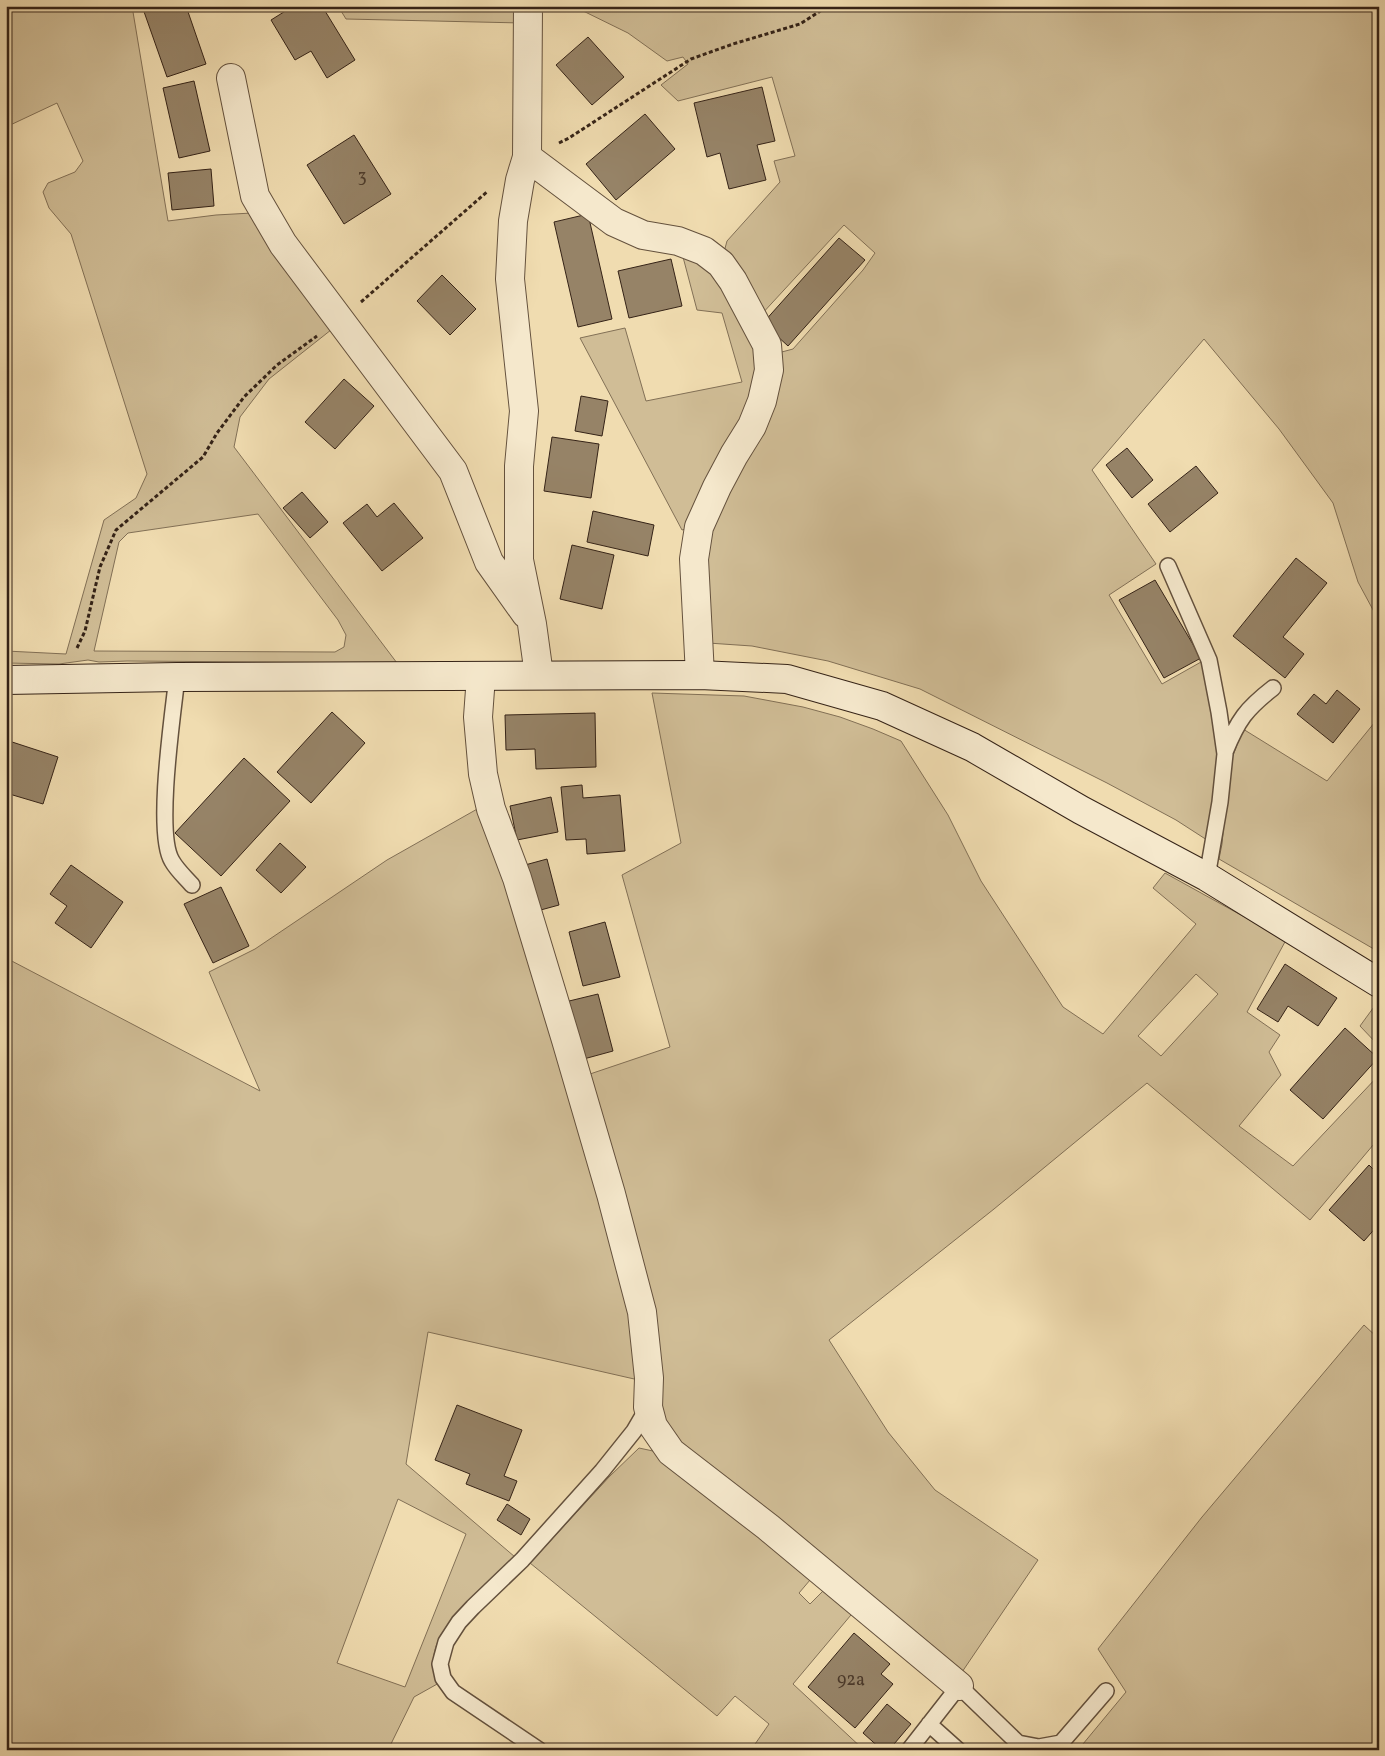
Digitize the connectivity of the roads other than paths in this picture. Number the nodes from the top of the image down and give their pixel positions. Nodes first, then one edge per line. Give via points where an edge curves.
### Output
1 (528, 6) edge
2 (231, 78) dead end
3 (527, 157) junction
4 (1168, 566) dead end
5 (532, 624) junction
6 (539, 675) junction
7 (700, 675) junction
8 (481, 676) junction
9 (177, 677) junction
10 (6, 680) edge
11 (1273, 688) dead end
12 (1225, 754) junction
13 (1207, 877) junction
14 (192, 885) dead end
15 (1379, 983) edge
16 (648, 1407) junction
17 (959, 1686) junction
18 (1106, 1691) dead end
19 (929, 1724) junction
20 (539, 1750) edge
21 (909, 1750) edge
22 (958, 1750) edge

1 - 3 street
2 - 5 street via 255,196 283,244 453,471 490,562
3 - 5 street via 513,221 510,279 524,411 519,466 519,560
3 - 7 street via 614,222 643,235 678,241 704,251 721,264 767,345 769,370 762,401 699,527 694,559
4 - 12 lane via 1209,660
5 - 6 street
6 - 7 street
6 - 8 street
7 - 13 street via 786,679 882,706 972,747
8 - 9 street
8 - 16 street via 478,717 483,774 491,809 517,878 564,1030 642,1312 649,1378
9 - 10 street
9 - 14 lane via 166,778 164,832 171,860
11 - 12 lane via 1251,705 1234,729
12 - 13 lane
13 - 15 street
16 - 17 street via 653,1426 671,1452
16 - 20 lane via 634,1431 602,1471 522,1560 459,1622 446,1642 440,1664 443,1678 454,1692
17 - 18 lane via 1018,1743 1039,1748 1061,1743
17 - 19 lane
19 - 21 lane
19 - 22 lane

